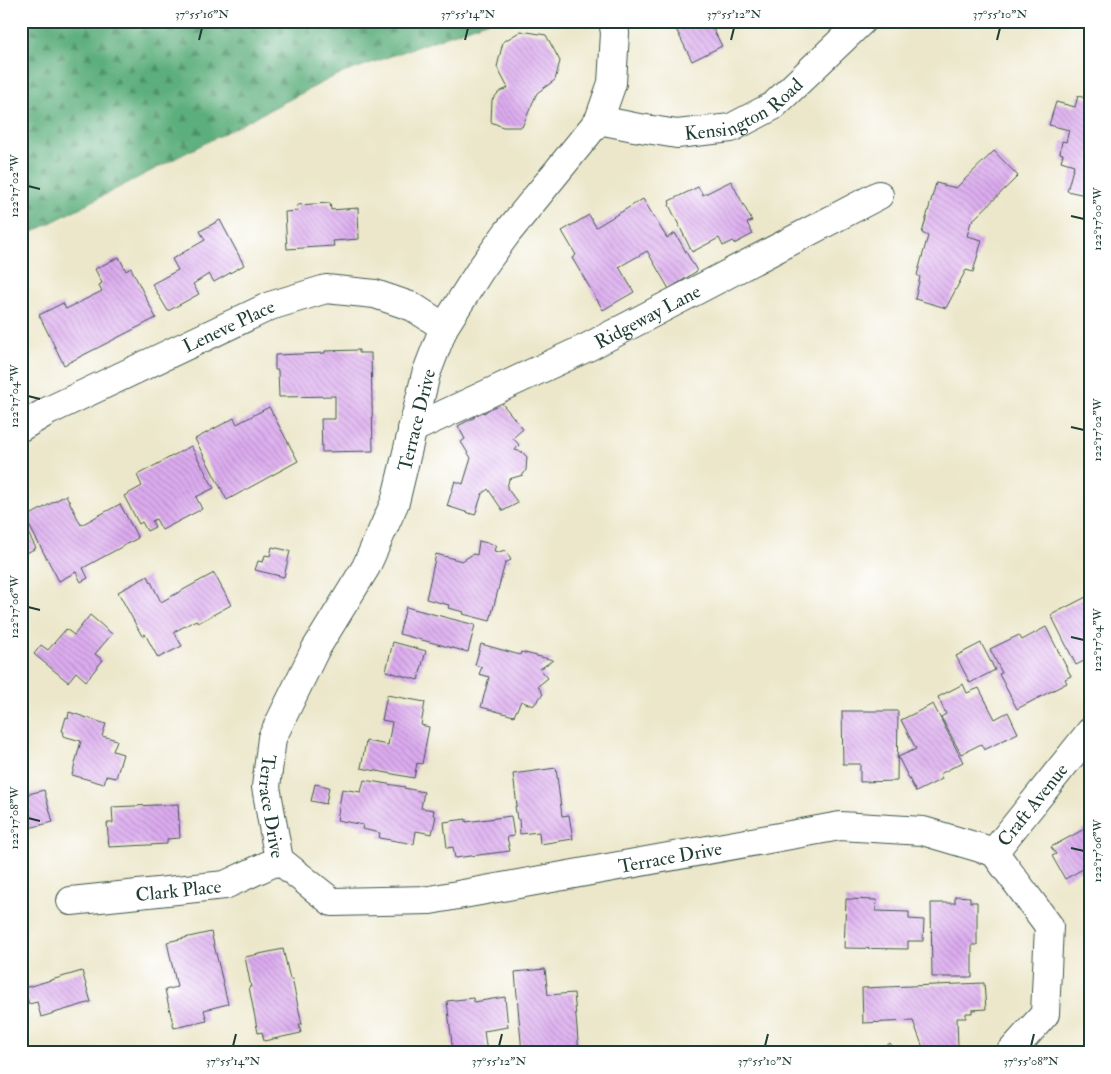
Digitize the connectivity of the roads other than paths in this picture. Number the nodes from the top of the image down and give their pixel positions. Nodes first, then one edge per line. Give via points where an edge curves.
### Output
1 (613, 21) edge
2 (862, 21) edge
3 (599, 120) junction
4 (879, 195) dead end
5 (444, 327) junction
6 (21, 428) edge
7 (412, 429) junction
8 (1090, 732) edge
9 (994, 852) junction
10 (278, 860) junction
11 (71, 901) dead end
12 (1010, 1053) edge

1 - 3 street, Terrace Drive via 612,83
2 - 3 street, Kensington Road via 773,106 730,128 678,134
3 - 5 street, Terrace Drive via 480,269
4 - 7 street, Ridgeway Lane via 588,347
5 - 6 street, Leneve Place via 413,307 375,294 326,289 270,306 48,411
5 - 7 street, Terrace Drive via 426,374
7 - 10 street, Terrace Drive via 395,502 370,559 314,650 272,738 266,787
8 - 9 street, Craft Avenue
9 - 10 street, Terrace Drive via 923,831 840,826 430,900 332,902
9 - 12 street via 1049,926 1046,1014
10 - 11 street, Clark Place via 225,885

